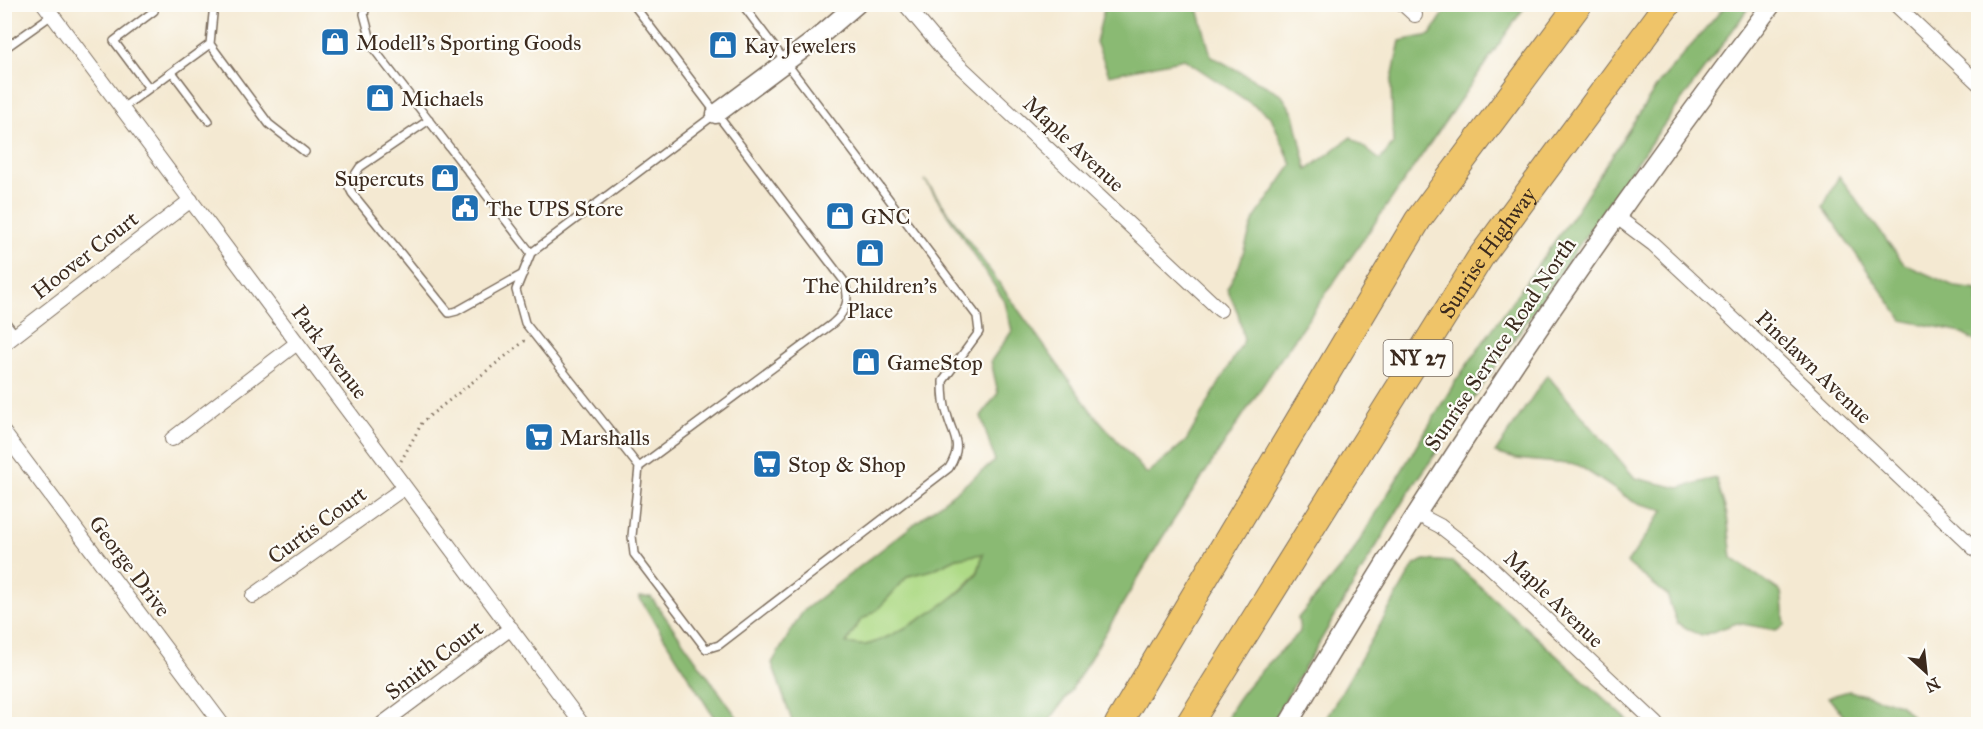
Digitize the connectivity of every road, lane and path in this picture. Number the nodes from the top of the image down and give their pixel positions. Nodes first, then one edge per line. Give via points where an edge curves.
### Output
1 (214, 4) edge
2 (367, 4) edge
3 (633, 4) edge
4 (742, 4) edge
5 (857, 4) edge
6 (905, 4) edge
7 (1403, 4) edge
8 (1579, 4) edge
9 (1668, 4) edge
10 (1772, 4) edge
11 (1895, 4) edge
12 (48, 10) edge
13 (154, 11) dead end
14 (1415, 15) dead end
15 (210, 44) junction
16 (4, 50) edge
17 (785, 63) junction
18 (172, 72) junction
19 (1978, 83) edge
20 (149, 88) junction
21 (121, 109) junction
22 (716, 114) junction
23 (429, 120) junction
24 (209, 121) dead end
25 (305, 152) dead end
26 (191, 200) junction
27 (1617, 217) junction
28 (531, 253) junction
29 (525, 272) junction
30 (1220, 310) dead end
31 (4, 320) edge
32 (16, 335) junction
33 (526, 340) dead end
34 (4, 344) edge
35 (297, 344) junction
36 (4, 433) edge
37 (172, 438) dead end
38 (639, 467) junction
39 (394, 473) junction
40 (405, 487) junction
41 (1415, 513) junction
42 (1978, 552) edge
43 (253, 596) dead end
44 (511, 628) junction
45 (222, 724) edge
46 (382, 724) edge
47 (582, 724) edge
48 (1118, 724) edge
49 (1189, 724) edge
50 (1288, 724) edge
51 (1657, 724) edge

1 - 15 lane
2 - 23 lane via 364,14 373,48
3 - 22 lane
4 - 17 lane
5 - 17 street
6 - 30 street, Maple Avenue via 946,53
7 - 14 street
8 - 48 highway, NY 27 via 1418,220
9 - 49 highway, Sunrise Highway / NY 27 via 1480,258
10 - 27 street, Sunrise Service Road North
11 - 19 street
12 - 16 lane
12 - 21 street, Park Avenue
13 - 20 lane via 114,41
15 - 18 lane
15 - 25 lane via 269,124
17 - 22 street
17 - 38 lane via 977,316 980,332 943,381 958,454 950,468 719,645 706,649 634,554 632,536
18 - 20 lane
18 - 24 lane
20 - 21 lane
21 - 26 street, Park Avenue
22 - 28 lane
22 - 38 lane via 844,281 847,303 832,324
23 - 28 lane
23 - 29 lane via 360,167 348,185 352,193 449,313
26 - 32 street, Hoover Court
26 - 35 street, Park Avenue
27 - 41 street, Sunrise Service Road North
27 - 42 street, Pinelawn Avenue via 1653,244
28 - 29 lane
29 - 38 lane via 516,290 525,323
31 - 32 lane
32 - 34 street, Hoover Court
33 - 39 path via 423,421
35 - 37 street
35 - 39 street, Park Avenue
36 - 45 street, George Drive
39 - 40 street, Park Avenue
40 - 43 street, Curtis Court
40 - 44 street, Park Avenue
41 - 50 street, Sunrise Service Road North
41 - 51 street, Maple Avenue via 1440,526 1480,557
44 - 46 street, Smith Court
44 - 47 street, Park Avenue

